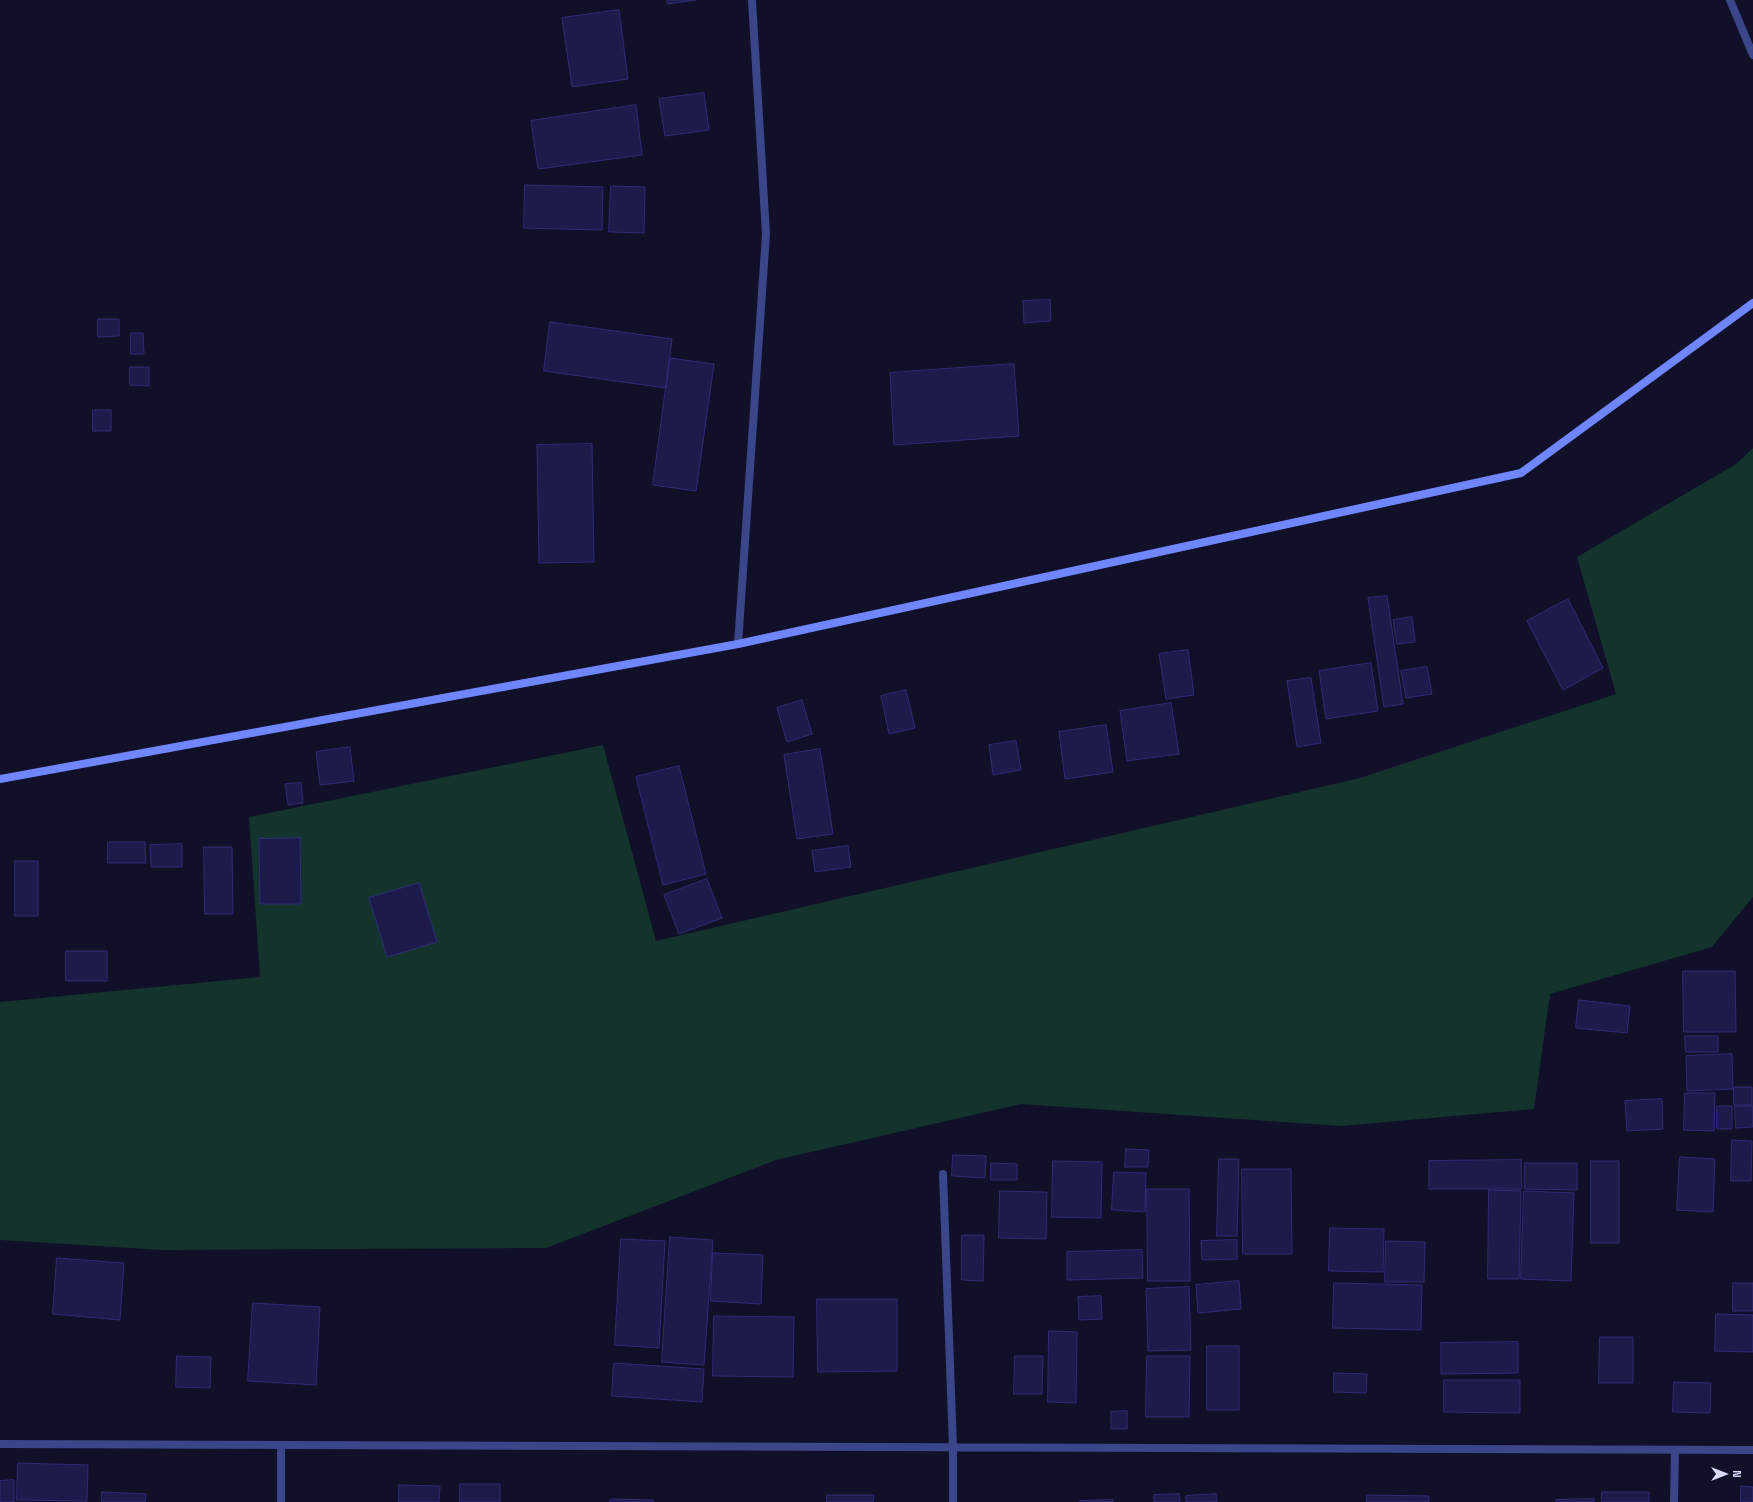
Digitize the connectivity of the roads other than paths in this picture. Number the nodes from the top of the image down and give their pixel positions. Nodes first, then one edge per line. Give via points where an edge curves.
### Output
1 (752, 0) edge
2 (1730, 0) edge
3 (1753, 54) edge
4 (1753, 303) edge
5 (738, 644) junction
6 (0, 779) edge
7 (943, 1174) dead end
8 (0, 1444) edge
9 (281, 1445) junction
10 (953, 1447) junction
11 (1675, 1450) junction
12 (1753, 1450) edge
13 (282, 1502) edge
14 (953, 1502) edge
15 (1674, 1502) edge

1 - 5 street via 766,234
2 - 3 street
4 - 5 main road via 1521,473
5 - 6 main road
7 - 10 street
8 - 9 street
9 - 10 street
9 - 13 street
10 - 11 street
10 - 14 street
11 - 12 street
11 - 15 street

